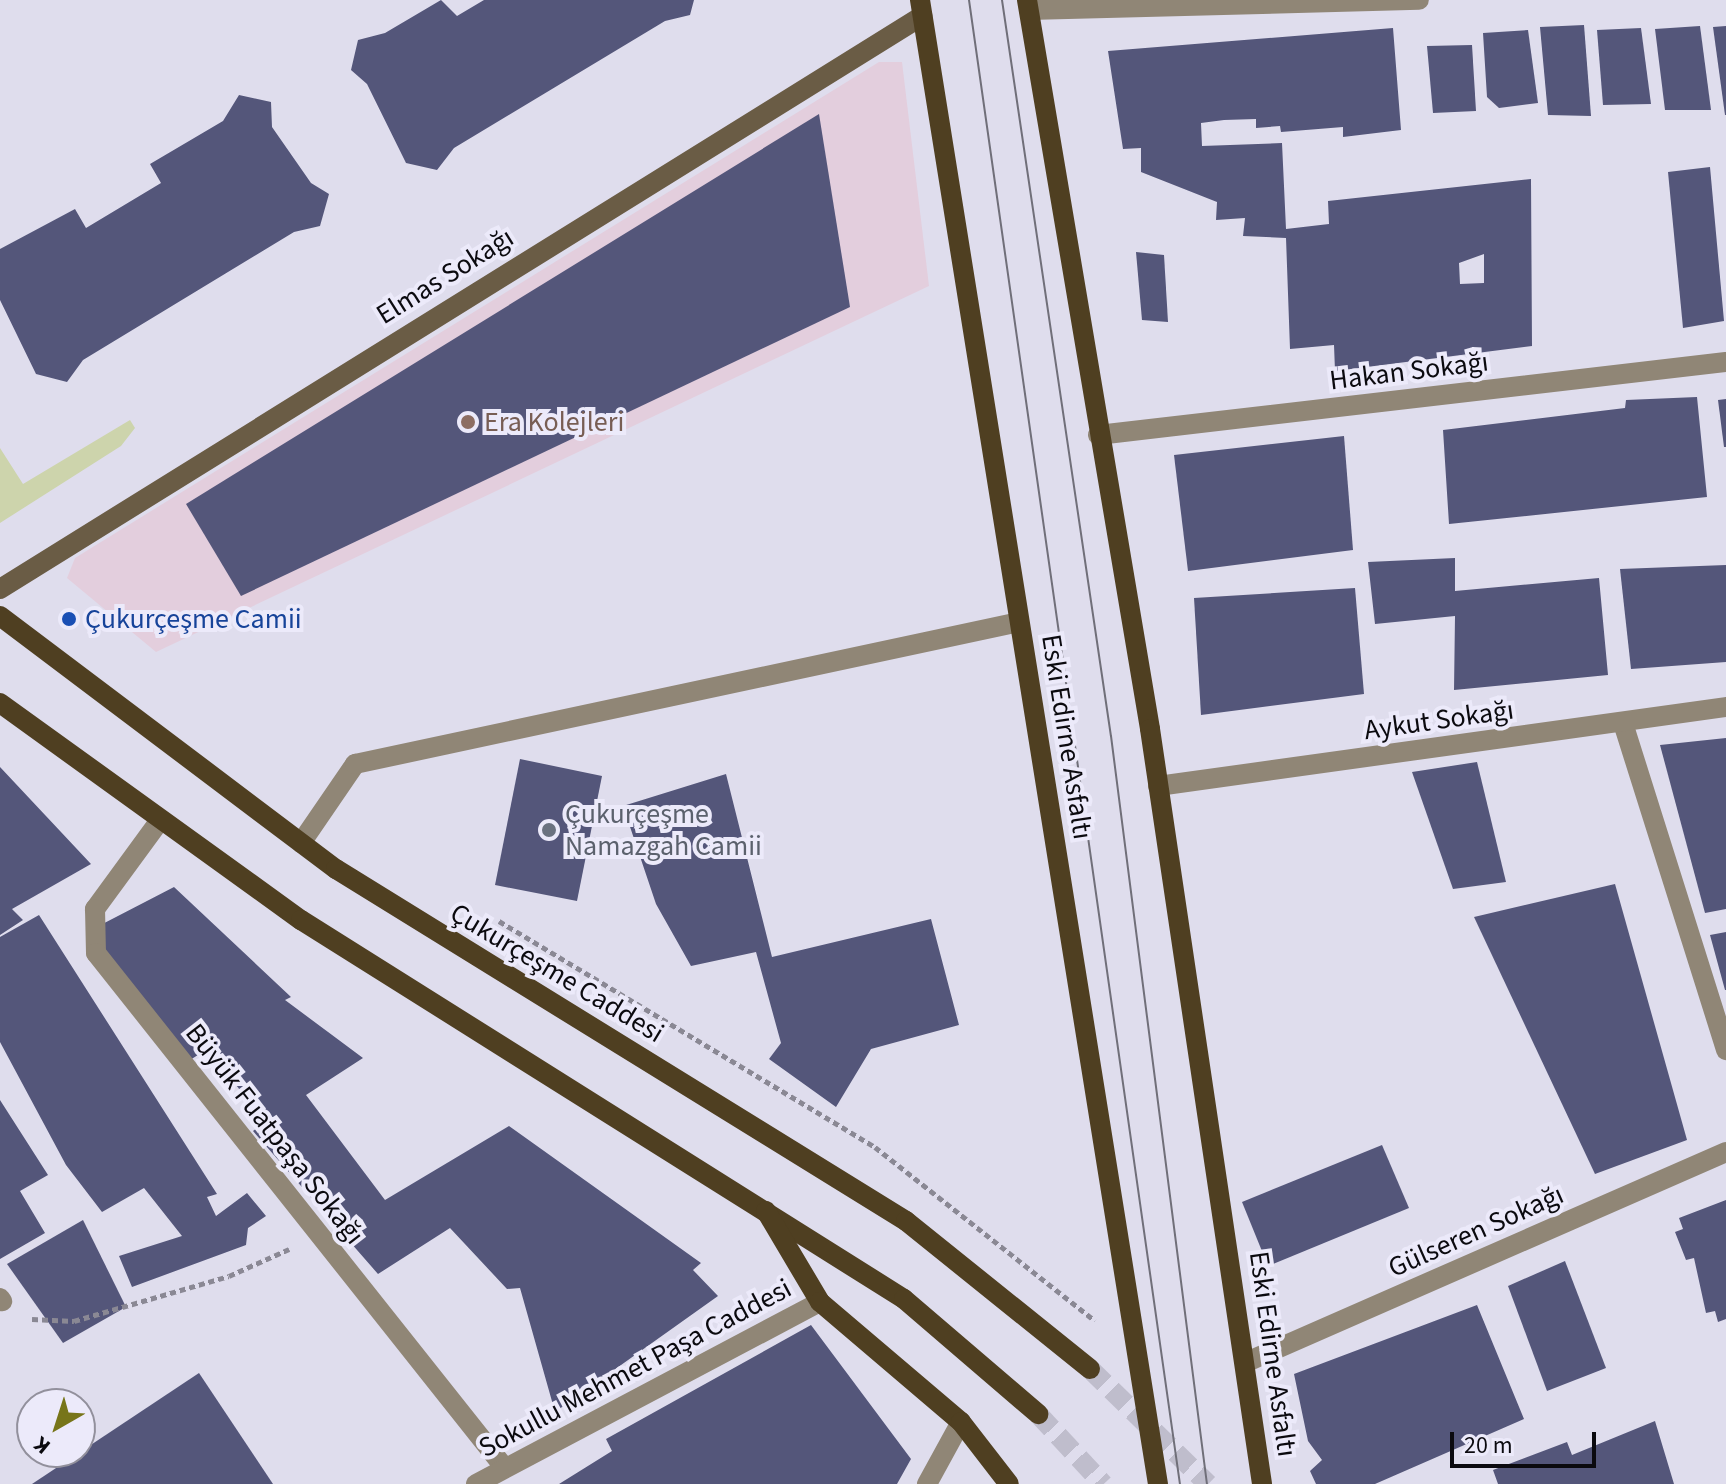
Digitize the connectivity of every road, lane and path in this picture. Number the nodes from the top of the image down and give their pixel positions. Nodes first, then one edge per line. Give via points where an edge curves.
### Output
1 (1419, 0) edge
2 (1028, 5) edge
3 (921, 8) edge
4 (1726, 362) edge
5 (1098, 435) junction
6 (0, 589) edge
7 (0, 616) edge
8 (1019, 622) junction
9 (0, 703) edge
10 (1726, 707) edge
11 (1623, 723) junction
12 (1158, 786) junction
13 (158, 823) junction
14 (301, 843) junction
15 (499, 921) dead end
16 (1726, 1050) edge
17 (1726, 1152) edge
18 (766, 1211) junction
19 (319, 1235) junction
20 (1, 1300) edge
21 (820, 1302) junction
22 (1097, 1322) dead end
23 (1249, 1361) junction
24 (1090, 1369) tunnel mouth
25 (1038, 1414) tunnel mouth
26 (961, 1422) junction
27 (504, 1467) junction
28 (476, 1484) edge
29 (927, 1484) edge
30 (1009, 1484) edge
31 (1158, 1484) edge
32 (1262, 1484) edge

1 - 2 street
2 - 5 main road, Eski Edirne Asfaltı
3 - 6 main road, Elmas Sokağı
3 - 8 main road, Eski Edirne Asfaltı
4 - 5 street, Hakan Sokağı
5 - 12 main road, Eski Edirne Asfaltı
7 - 14 main road, Çukurçeşme Caddesi
8 - 14 street via 355,764
8 - 31 main road, Eski Edirne Asfaltı
9 - 13 main road
10 - 11 street, Aykut Sokağı
11 - 12 street, Aykut Sokağı
11 - 16 street
12 - 23 main road, Eski Edirne Asfaltı
13 - 18 main road via 439,1009
13 - 19 street, Büyük Fuatpaşa Sokağı via 95,909 96,953
14 - 24 main road, Çukurçeşme Caddesi via 906,1221
15 - 22 path via 875,1147
17 - 23 street, Gülseren Sokağı
18 - 21 main road
18 - 25 main road via 904,1299
19 - 20 path via 229,1276 74,1321 22,1318
19 - 27 street, Büyük Fuatpaşa Sokağı
21 - 26 main road
21 - 27 street, Sokullu Mehmet Paşa Caddesi
23 - 32 main road, Eski Edirne Asfaltı
26 - 29 street
26 - 30 main road
27 - 28 street, Sokullu Mehmet Paşa Caddesi

